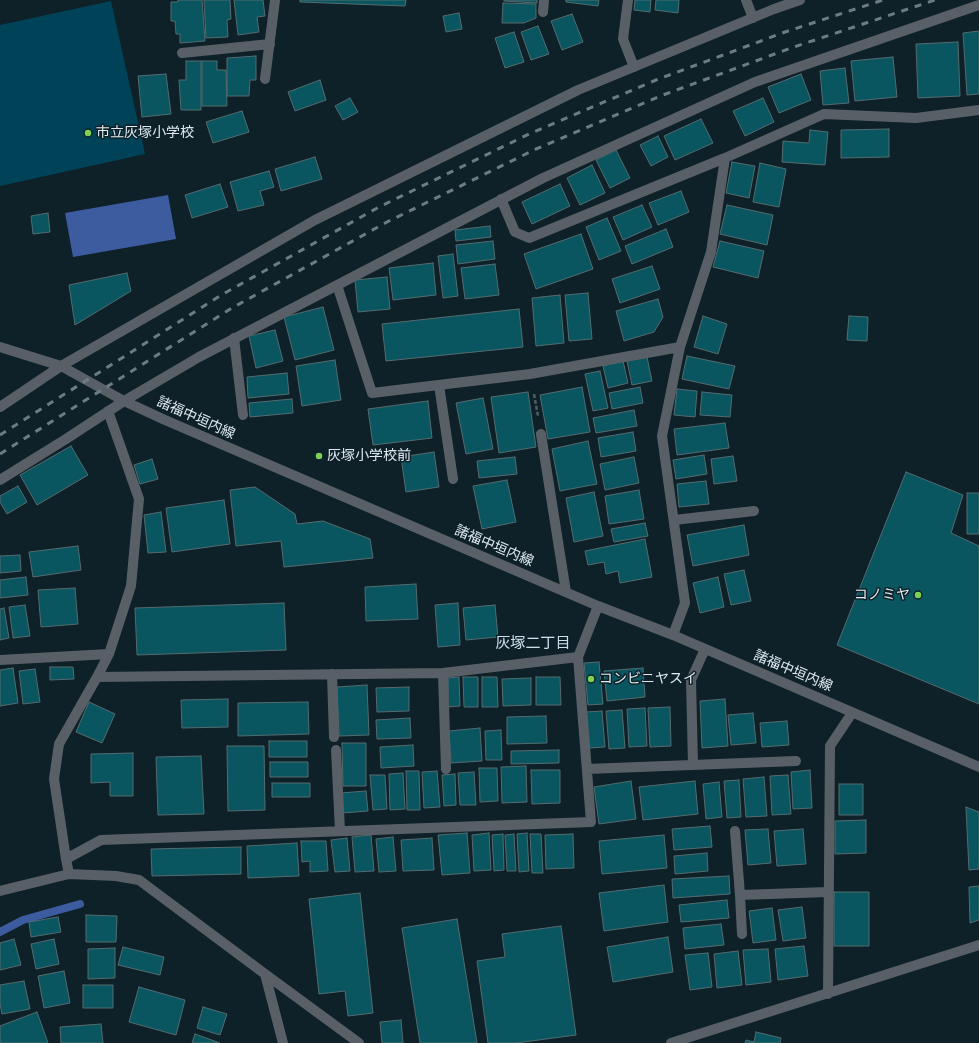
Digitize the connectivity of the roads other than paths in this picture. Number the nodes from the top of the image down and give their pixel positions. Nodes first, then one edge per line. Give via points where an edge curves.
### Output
1 (275, 0) edge
2 (544, 0) edge
3 (628, 0) edge
4 (746, 0) edge
5 (800, 0) edge
6 (979, 5) edge
7 (543, 12) dead end
8 (752, 18) junction
9 (270, 44) junction
10 (182, 53) dead end
11 (634, 67) junction
12 (266, 79) dead end
13 (979, 110) edge
14 (725, 158) junction
15 (501, 200) junction
16 (337, 285) junction
17 (234, 338) junction
18 (0, 347) edge
19 (680, 347) junction
20 (61, 366) junction
21 (439, 385) junction
22 (124, 401) junction
23 (0, 407) edge
24 (108, 411) junction
25 (243, 415) dead end
26 (541, 434) road end
27 (453, 479) dead end
28 (0, 480) edge
29 (754, 510) dead end
30 (674, 520) junction
31 (566, 592) junction
32 (598, 606) junction
33 (673, 635) junction
34 (705, 649) junction
35 (109, 654) junction
36 (578, 657) junction
37 (0, 660) edge
38 (443, 672) junction
39 (332, 674) junction
40 (97, 677) junction
41 (852, 713) junction
42 (334, 737) dead end
43 (336, 750) dead end
44 (796, 761) dead end
45 (693, 765) junction
46 (979, 767) edge
47 (446, 769) dead end
48 (587, 769) junction
49 (340, 831) junction
50 (735, 831) dead end
51 (66, 859) junction
52 (69, 874) junction
53 (0, 891) edge
54 (828, 892) junction
55 (740, 894) junction
56 (742, 934) dead end
57 (979, 945) edge
58 (265, 974) junction
59 (828, 994) junction
60 (283, 1043) edge
61 (359, 1043) edge
62 (671, 1043) edge

1 - 9 street
2 - 7 street
3 - 11 street via 623,39
4 - 8 street
5 - 8 street
6 - 15 street via 755,82 542,178
8 - 11 street
9 - 10 street
9 - 12 street
11 - 20 street via 578,90 315,220
13 - 14 street via 916,118 824,114
14 - 15 street via 529,238 516,232
14 - 19 street via 711,252
15 - 16 street
16 - 17 street
16 - 21 street via 372,393
17 - 22 street
17 - 25 street
18 - 20 street, 諸福中垣内線
19 - 21 street via 530,374
19 - 30 street via 662,436
20 - 22 street, 諸福中垣内線
20 - 23 street
21 - 27 street
22 - 24 street
22 - 31 street, 諸福中垣内線
24 - 28 street
24 - 35 street via 139,498 131,586
26 - 31 street
29 - 30 street
30 - 33 street via 685,603
31 - 32 street, 諸福中垣内線
32 - 33 street, 諸福中垣内線
32 - 36 street
33 - 34 street, 諸福中垣内線
34 - 41 street, 諸福中垣内線
34 - 45 street via 691,680
35 - 37 street
35 - 40 street
36 - 38 street
36 - 48 street
38 - 39 street
38 - 47 street
39 - 40 street
39 - 42 street
40 - 51 street via 59,744 54,779
41 - 46 street, 諸福中垣内線
41 - 54 street via 830,746
43 - 49 street
44 - 45 street
45 - 48 street
48 - 49 street via 591,822
49 - 51 street via 101,840
50 - 55 street
51 - 52 street
52 - 53 street
52 - 58 street via 116,876 139,880
54 - 55 street
54 - 59 street
55 - 56 street
57 - 59 street
58 - 60 street
58 - 61 street
59 - 62 street

